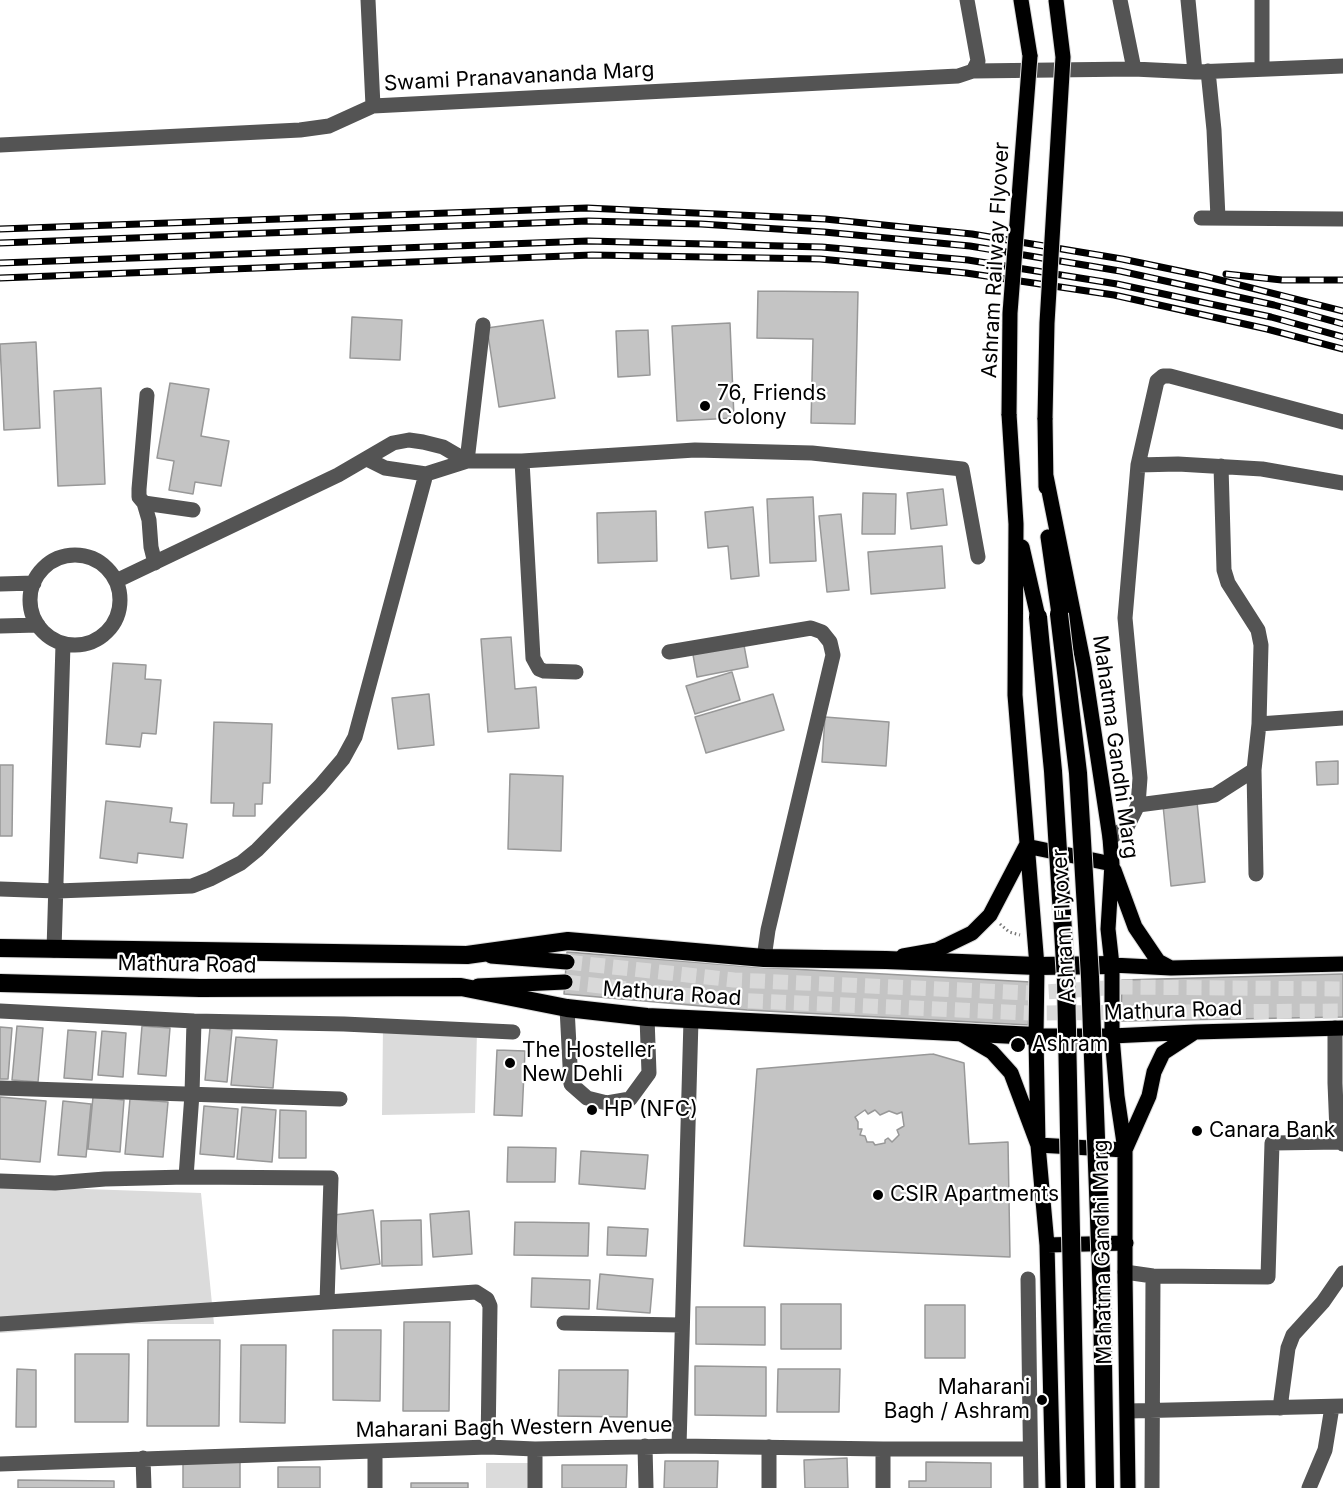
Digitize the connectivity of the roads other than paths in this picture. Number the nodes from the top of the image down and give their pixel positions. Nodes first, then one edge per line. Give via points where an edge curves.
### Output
1 (368, 0) edge
2 (967, 0) edge
3 (1021, 0) edge
4 (1056, 0) edge
5 (1120, 0) edge
6 (1188, 0) edge
7 (1262, 0) edge
8 (1343, 66) edge
9 (1134, 69) junction
10 (1262, 69) junction
11 (973, 71) junction
12 (1202, 72) junction
13 (373, 106) junction
14 (0, 145) edge
15 (1202, 218) dead end
16 (1218, 218) junction
17 (1343, 219) edge
18 (483, 325) dead end
19 (147, 395) dead end
20 (1343, 422) edge
21 (367, 459) junction
22 (467, 460) junction
23 (522, 461) junction
24 (1138, 465) junction
25 (1221, 466) junction
26 (426, 474) junction
27 (1046, 476) junction
28 (1343, 483) edge
29 (144, 502) junction
30 (193, 510) dead end
31 (1016, 524) junction
32 (978, 557) dead end
33 (155, 563) junction
34 (116, 581) junction
35 (34, 583) junction
36 (0, 584) edge
37 (1059, 614) joint
38 (1038, 617) joint
39 (38, 625) junction
40 (0, 626) edge
41 (63, 644) junction
42 (669, 652) dead end
43 (576, 672) dead end
44 (1343, 718) edge
45 (1259, 724) junction
46 (1254, 770) junction
47 (1138, 805) junction
48 (1110, 838) junction
49 (1026, 846) junction
50 (1112, 864) junction
51 (1256, 874) dead end
52 (0, 889) edge
53 (57, 891) junction
54 (0, 948) edge
55 (54, 950) junction
56 (467, 955) junction
57 (764, 958) junction
58 (886, 960) junction
59 (567, 962) tunnel mouth
60 (1343, 964) edge
61 (1112, 965) junction
62 (1037, 966) junction
63 (1171, 968) junction
64 (565, 982) tunnel mouth
65 (0, 983) edge
66 (461, 987) junction
67 (567, 1008) junction
68 (0, 1011) edge
69 (647, 1017) junction
70 (691, 1020) junction
71 (194, 1021) junction
72 (1339, 1028) edge
73 (513, 1032) dead end
74 (958, 1032) junction
75 (1195, 1032) junction
76 (1036, 1036) junction
77 (1112, 1036) junction
78 (0, 1088) edge
79 (192, 1094) junction
80 (340, 1099) dead end
81 (1342, 1143) edge
82 (1038, 1145) junction
83 (1125, 1150) junction
84 (186, 1177) junction
85 (0, 1181) edge
86 (1126, 1243) junction
87 (1047, 1245) junction
88 (1125, 1272) junction
89 (1343, 1273) edge
90 (1153, 1276) junction
91 (1028, 1279) dead end
92 (327, 1302) junction
93 (564, 1323) dead end
94 (0, 1324) edge
95 (681, 1325) junction
96 (1338, 1407) edge
97 (1280, 1408) junction
98 (1128, 1411) junction
99 (1151, 1412) junction
100 (645, 1446) junction
101 (679, 1446) junction
102 (488, 1447) junction
103 (769, 1447) junction
104 (535, 1449) junction
105 (883, 1449) junction
106 (1030, 1449) junction
107 (375, 1452) junction
108 (143, 1458) junction
109 (0, 1464) edge
110 (144, 1488) edge
111 (375, 1488) edge
112 (535, 1488) edge
113 (646, 1488) edge
114 (770, 1488) edge
115 (884, 1488) edge
116 (1031, 1488) edge
117 (1053, 1488) edge
118 (1076, 1488) edge
119 (1105, 1488) edge
120 (1128, 1488) edge
121 (1152, 1488) edge
122 (1309, 1488) edge

1 - 13 street
2 - 11 street via 978,61
3 - 31 main road, Ashram Railway Flyover, bridge via 1030,56 1010,313 1009,414
4 - 27 main road, bridge via 1063,57 1047,323
5 - 9 street
6 - 12 street
7 - 10 street
8 - 10 street, Swami Pranavananda Marg
9 - 11 street, Swami Pranavananda Marg
9 - 12 street, Swami Pranavananda Marg
10 - 12 street, Swami Pranavananda Marg
11 - 13 street, Swami Pranavananda Marg via 958,76
12 - 16 street via 1214,130
13 - 14 street, Swami Pranavananda Marg via 329,126 300,130
15 - 16 street
16 - 17 street
18 - 22 street
19 - 29 street via 139,489
20 - 24 street via 1163,376 1155,386
21 - 22 street via 393,443 409,440 443,447
21 - 26 street via 385,468
21 - 33 street
22 - 23 street
22 - 26 street
23 - 32 street via 696,450 812,453 962,469
23 - 43 street via 533,658 544,671
24 - 25 street
24 - 47 street via 1125,618 1140,778
25 - 28 street
25 - 45 street via 1224,570 1258,630 1261,645
26 - 53 street via 355,737 343,759 320,786 257,850 210,879 192,886
27 - 37 main road via 1047,528
27 - 48 main road, Mahatma Gandhi Marg via 1084,666
29 - 30 street
29 - 33 street
31 - 38 main road
31 - 49 main road via 1014,695
33 - 34 street
34 - 35 street via 101,564 74,556 50,563
34 - 41 street via 118,610 109,629 89,642
35 - 36 street
35 - 39 street via 31,608
37 - 119 highway, Ashram Flyover, bridge via 1078,773 1090,977
38 - 118 highway, Ashram Flyover, bridge via 1053,771 1066,978
39 - 40 street
39 - 41 street
41 - 53 street
42 - 57 street via 811,628 822,632 830,642 833,655
44 - 45 street
45 - 46 street
46 - 47 street via 1215,795
46 - 51 street
47 - 48 street via 1127,827
48 - 50 main road, Mahatma Gandhi Marg
49 - 50 main road
49 - 58 main road via 990,915 972,933 937,950
49 - 62 main road
50 - 61 main road, Mahatma Gandhi Marg via 1108,929
50 - 63 main road via 1135,927 1158,961
52 - 53 street
53 - 55 street
54 - 55 highway, Mathura Road
55 - 56 highway, Mathura Road
56 - 57 highway, Mathura Road via 568,941
56 - 59 main road
57 - 58 highway, Mathura Road
58 - 62 highway, Mathura Road
60 - 63 main road, Mathura Road
61 - 62 highway, Mathura Road
61 - 63 main road, Mathura Road
61 - 77 main road, Mahatma Gandhi Marg
62 - 76 main road
64 - 66 main road
65 - 66 highway, Mathura Road via 200,988
66 - 67 highway, Mathura Road
67 - 69 highway, Mathura Road
67 - 69 street via 571,1084 587,1098 607,1103 630,1099 649,1073
68 - 71 street
69 - 70 highway, Mathura Road
70 - 74 highway, Mathura Road
70 - 95 street
71 - 73 street
71 - 79 street
72 - 75 main road, Mathura Road
72 - 81 street via 1335,1083 1337,1132
74 - 76 highway, Mathura Road
74 - 82 main road via 992,1052 1011,1072
75 - 77 main road, Mathura Road
75 - 83 main road via 1163,1053
76 - 77 main road, Mathura Road
76 - 82 main road
77 - 83 main road, Mahatma Gandhi Marg
78 - 79 street
79 - 80 street
79 - 84 street
81 - 90 street via 1272,1143 1268,1277
82 - 83 main road
82 - 87 main road
83 - 86 main road, Mahatma Gandhi Marg
84 - 85 street via 55,1183
84 - 92 street via 331,1179
86 - 87 main road
86 - 88 main road, Mahatma Gandhi Marg
87 - 117 main road
88 - 90 street
88 - 98 main road, Mahatma Gandhi Marg
89 - 97 street via 1293,1335
90 - 99 street
91 - 106 street
92 - 94 street
92 - 102 street via 476,1292 487,1299
93 - 95 street
95 - 101 street
96 - 97 street
96 - 122 street
97 - 99 street
98 - 99 street
98 - 120 main road, Mahatma Gandhi Marg
99 - 121 street
100 - 101 street, Maharani Bagh Western Avenue
100 - 104 street, Maharani Bagh Western Avenue
100 - 113 street
101 - 103 street, Maharani Bagh Western Avenue
102 - 104 street, Maharani Bagh Western Avenue
102 - 107 street, Maharani Bagh Western Avenue
103 - 105 street, Maharani Bagh Western Avenue
103 - 114 street
104 - 112 street
105 - 106 street, Maharani Bagh Western Avenue
105 - 115 street
106 - 116 street
107 - 108 street, Maharani Bagh Western Avenue
107 - 111 street
108 - 109 street, Maharani Bagh Western Avenue
108 - 110 street

